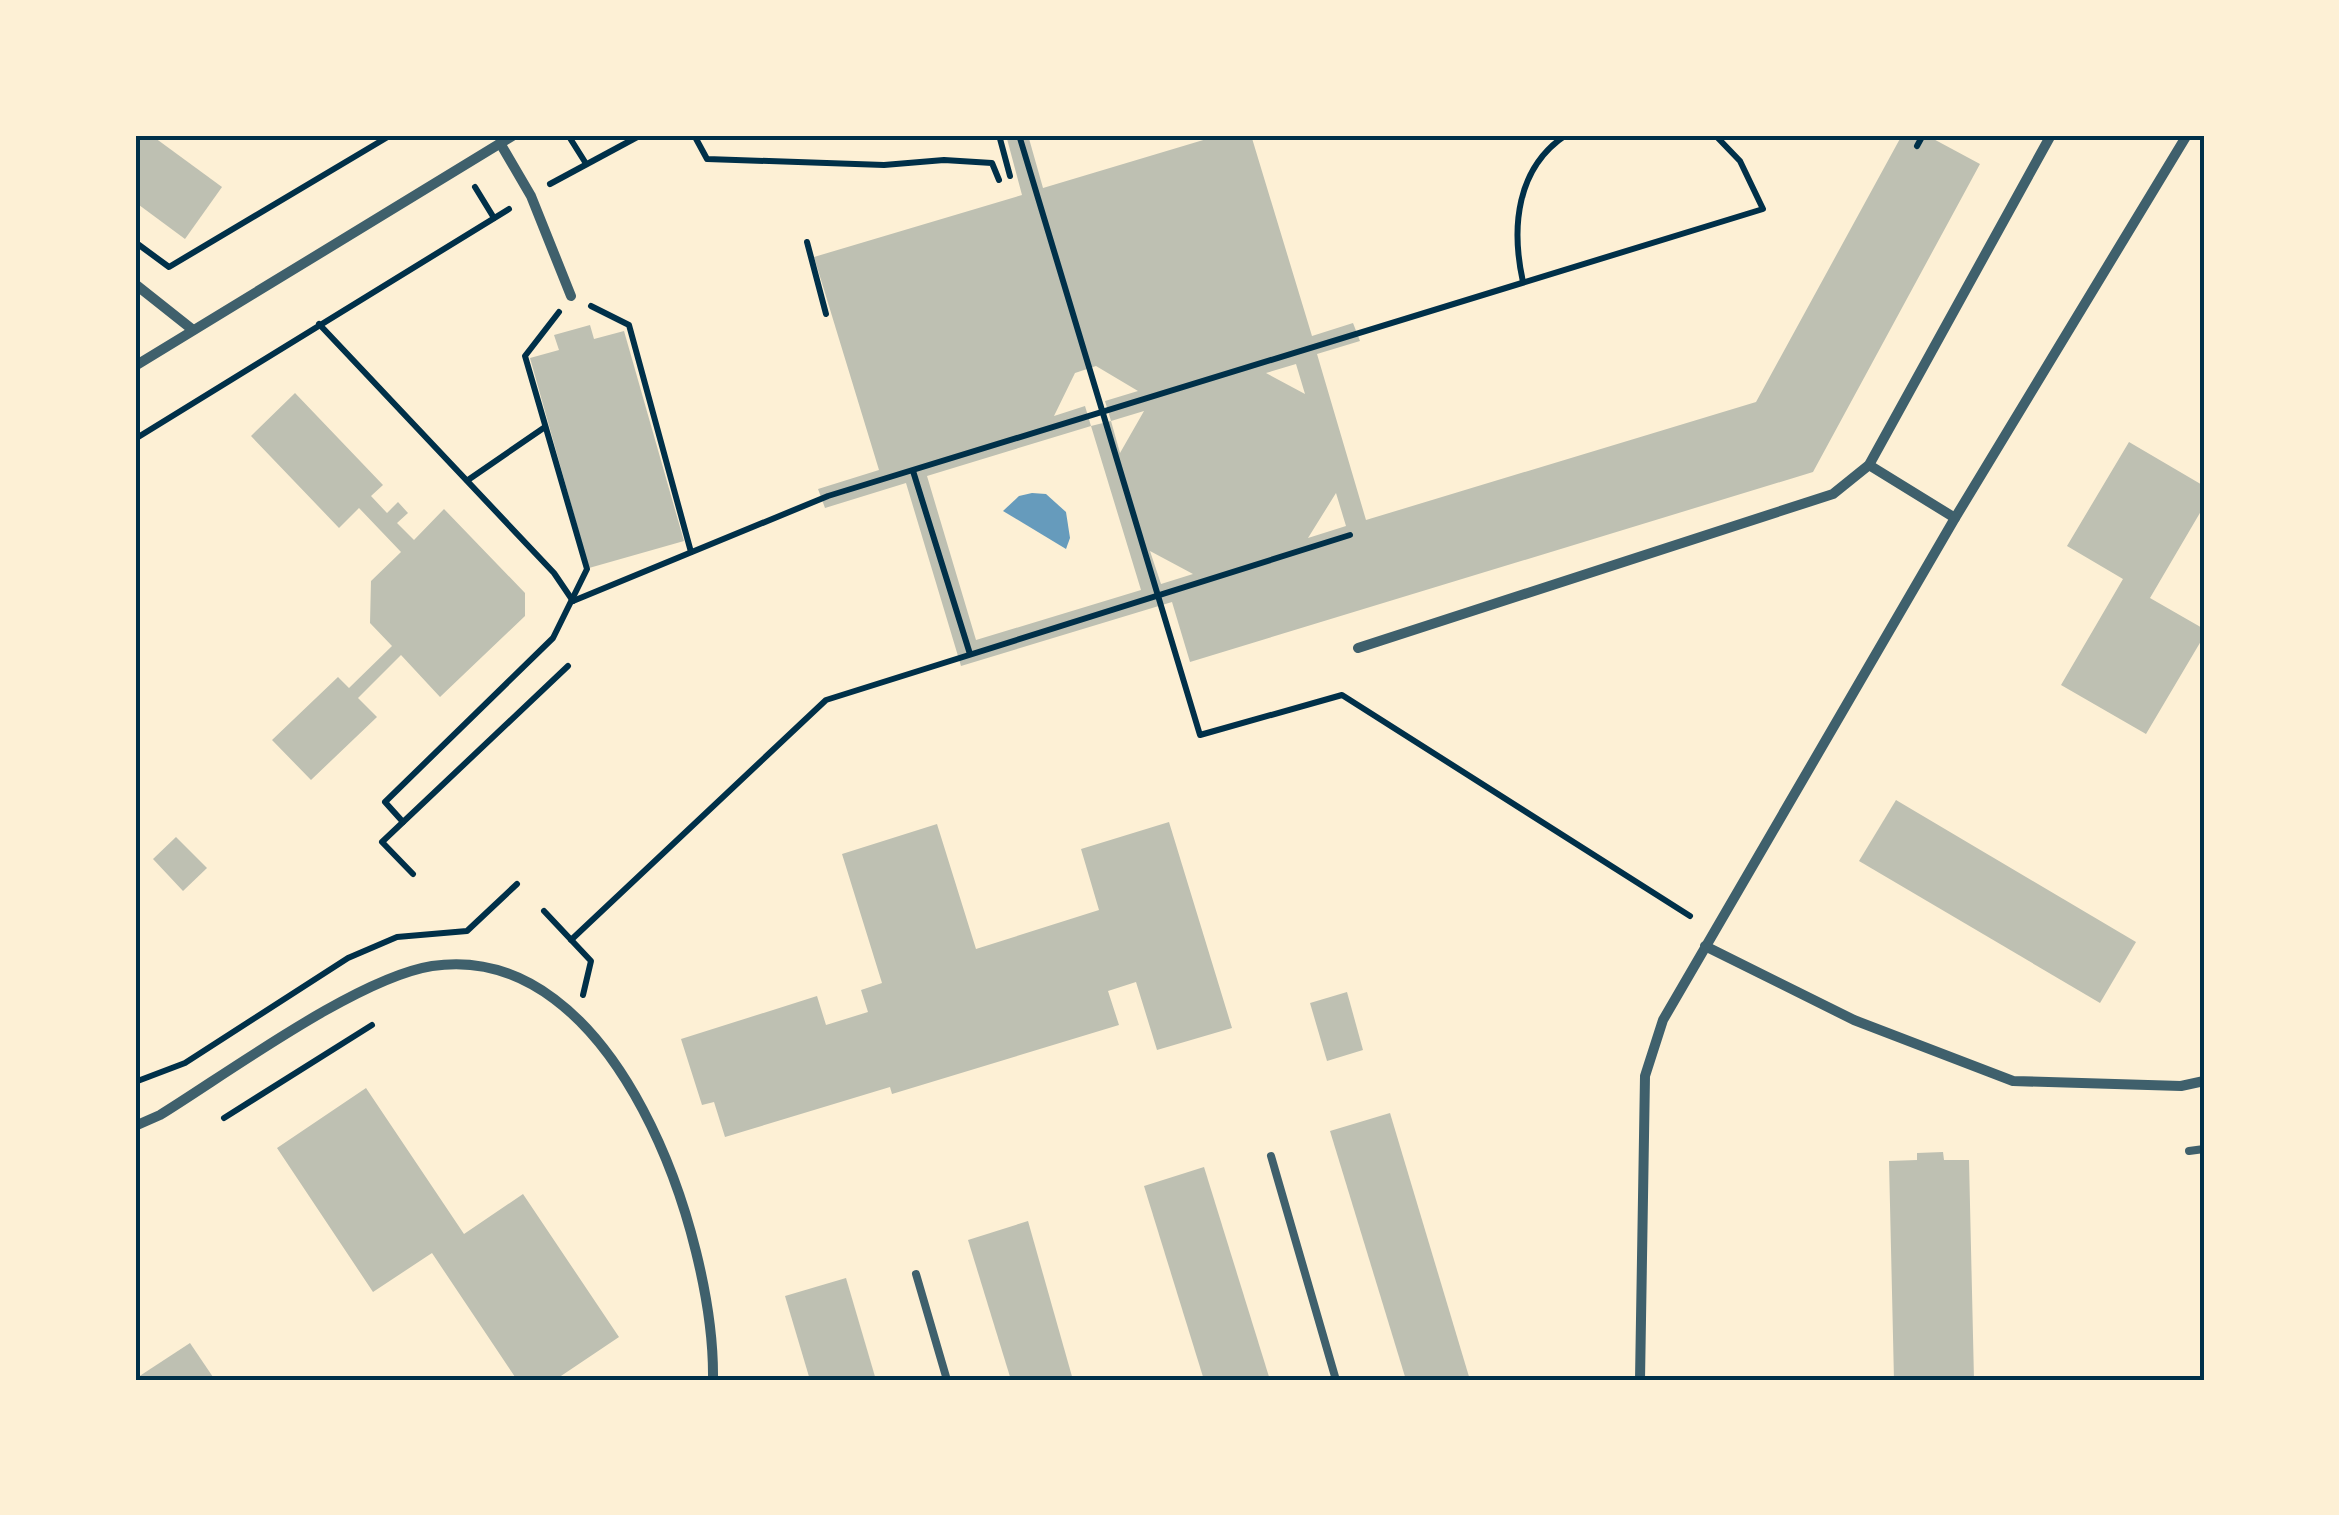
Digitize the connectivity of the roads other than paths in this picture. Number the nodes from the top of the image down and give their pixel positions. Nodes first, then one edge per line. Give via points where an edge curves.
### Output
1 (514, 135) edge
2 (2051, 135) edge
3 (2181, 137) edge
4 (500, 143) junction
5 (135, 284) edge
6 (571, 296) road end
7 (193, 330) junction
8 (135, 366) edge
9 (1869, 466) junction
10 (1956, 518) junction
11 (1358, 648) dead end
12 (1705, 946) junction
13 (2204, 1081) edge
14 (135, 1126) edge
15 (2204, 1149) edge
16 (2189, 1150) dead end
17 (1271, 1156) dead end
18 (916, 1274) dead end
19 (714, 1380) edge
20 (947, 1380) edge
21 (1336, 1380) edge
22 (1640, 1380) edge

1 - 4 street
2 - 9 street
3 - 10 street
4 - 6 street via 531,196
4 - 7 street
5 - 7 street
7 - 8 street
9 - 10 street
9 - 11 street via 1833,494
10 - 12 street
12 - 13 street via 1854,1020 2012,1082
12 - 22 street via 1664,1020 1645,1076
14 - 19 street via 370,986 433,966 493,970 540,990 578,1016 657,1135 695,1250
15 - 16 lane
17 - 21 lane
18 - 20 lane

